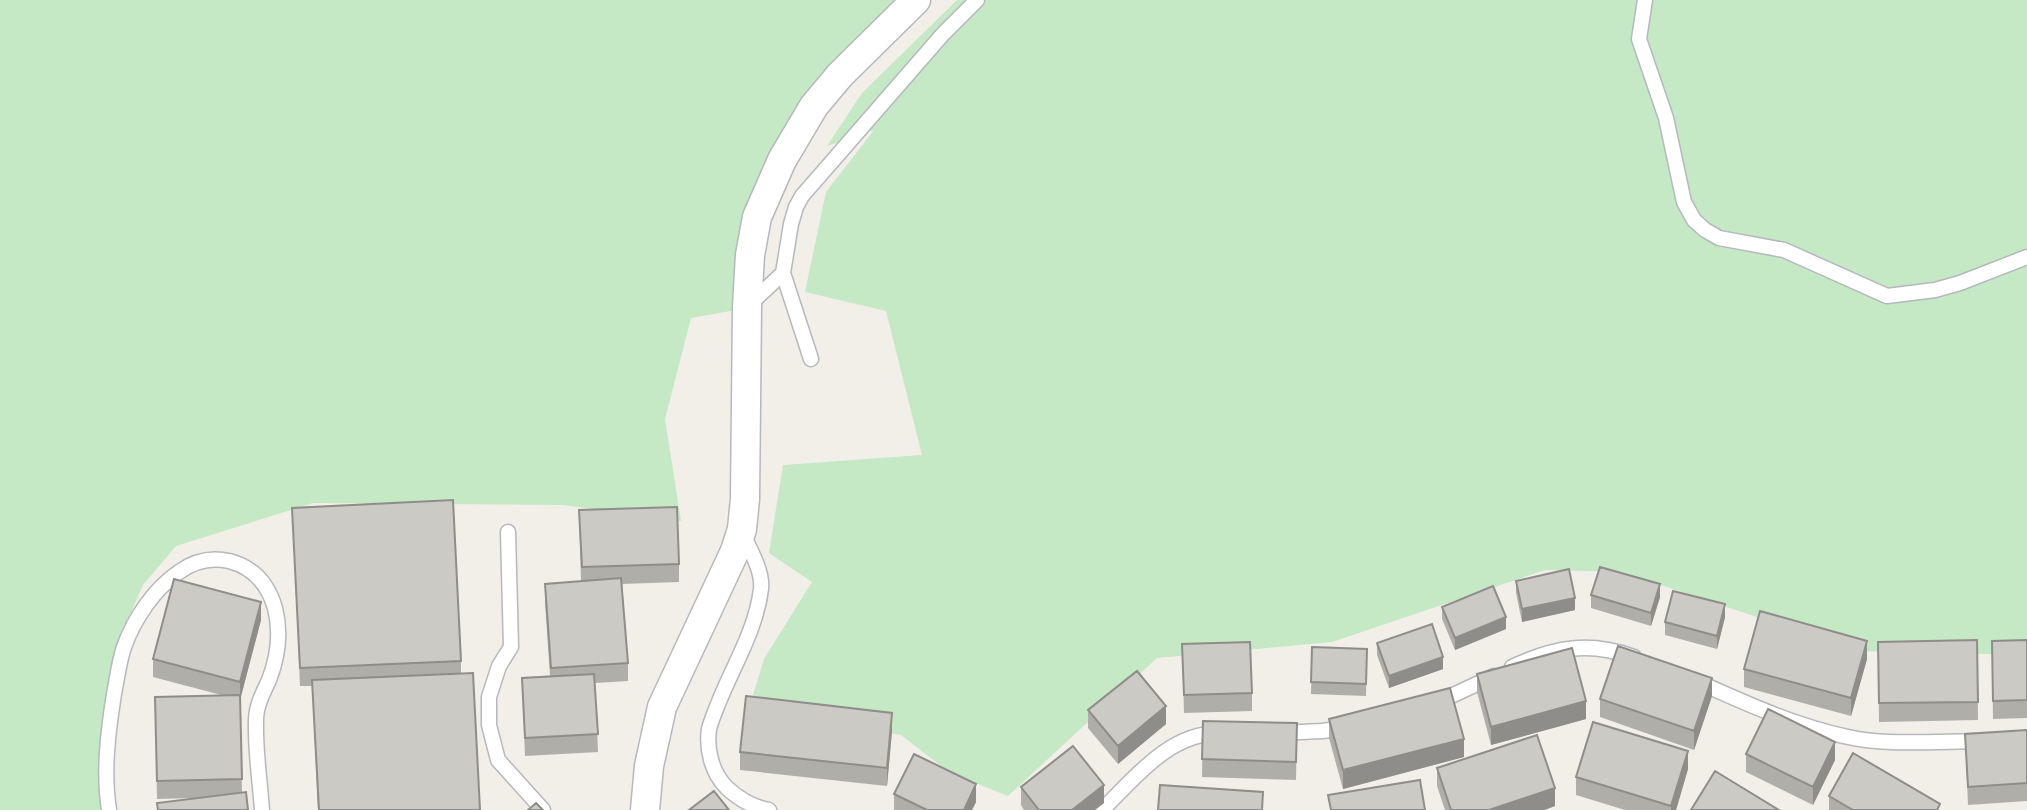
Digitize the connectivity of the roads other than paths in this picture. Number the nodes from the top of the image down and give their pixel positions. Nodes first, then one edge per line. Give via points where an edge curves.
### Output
1 (916, 0) edge
2 (977, 0) edge
3 (1645, 0) edge
4 (2027, 257) edge
5 (783, 273) junction
6 (747, 307) junction
7 (811, 359) dead end
8 (742, 529) junction
9 (508, 531) dead end
10 (1651, 664) edge
11 (1683, 676) edge
12 (1421, 708) edge
13 (1364, 724) edge
14 (1235, 733) edge
15 (1270, 733) edge
16 (2000, 741) edge
17 (721, 782) junction
18 (108, 810) edge
19 (262, 810) edge
20 (543, 810) edge
21 (645, 810) edge
22 (743, 810) edge
23 (769, 810) edge
24 (1102, 810) edge

1 - 6 street via 814,106 782,160 757,217
2 - 5 lane via 802,196 791,223
3 - 4 lane via 1639,39 1666,118 1684,202 1704,230 1719,238 1784,250 1888,296 1961,284
5 - 6 lane
5 - 7 lane
6 - 8 street
8 - 17 lane via 761,579 760,592 750,632 709,727 708,747
8 - 21 street via 662,707
9 - 20 lane via 511,647 489,697 489,725 498,760
10 - 12 lane via 1620,652 1567,648 1535,657
11 - 16 lane via 1771,714 1851,738
13 - 15 lane via 1322,732
14 - 24 lane via 1191,737 1172,746
17 - 22 lane
17 - 23 lane via 751,806
18 - 19 lane via 108,734 123,649 133,625 173,576 195,563 221,559 262,580 275,609 277,653 256,719

